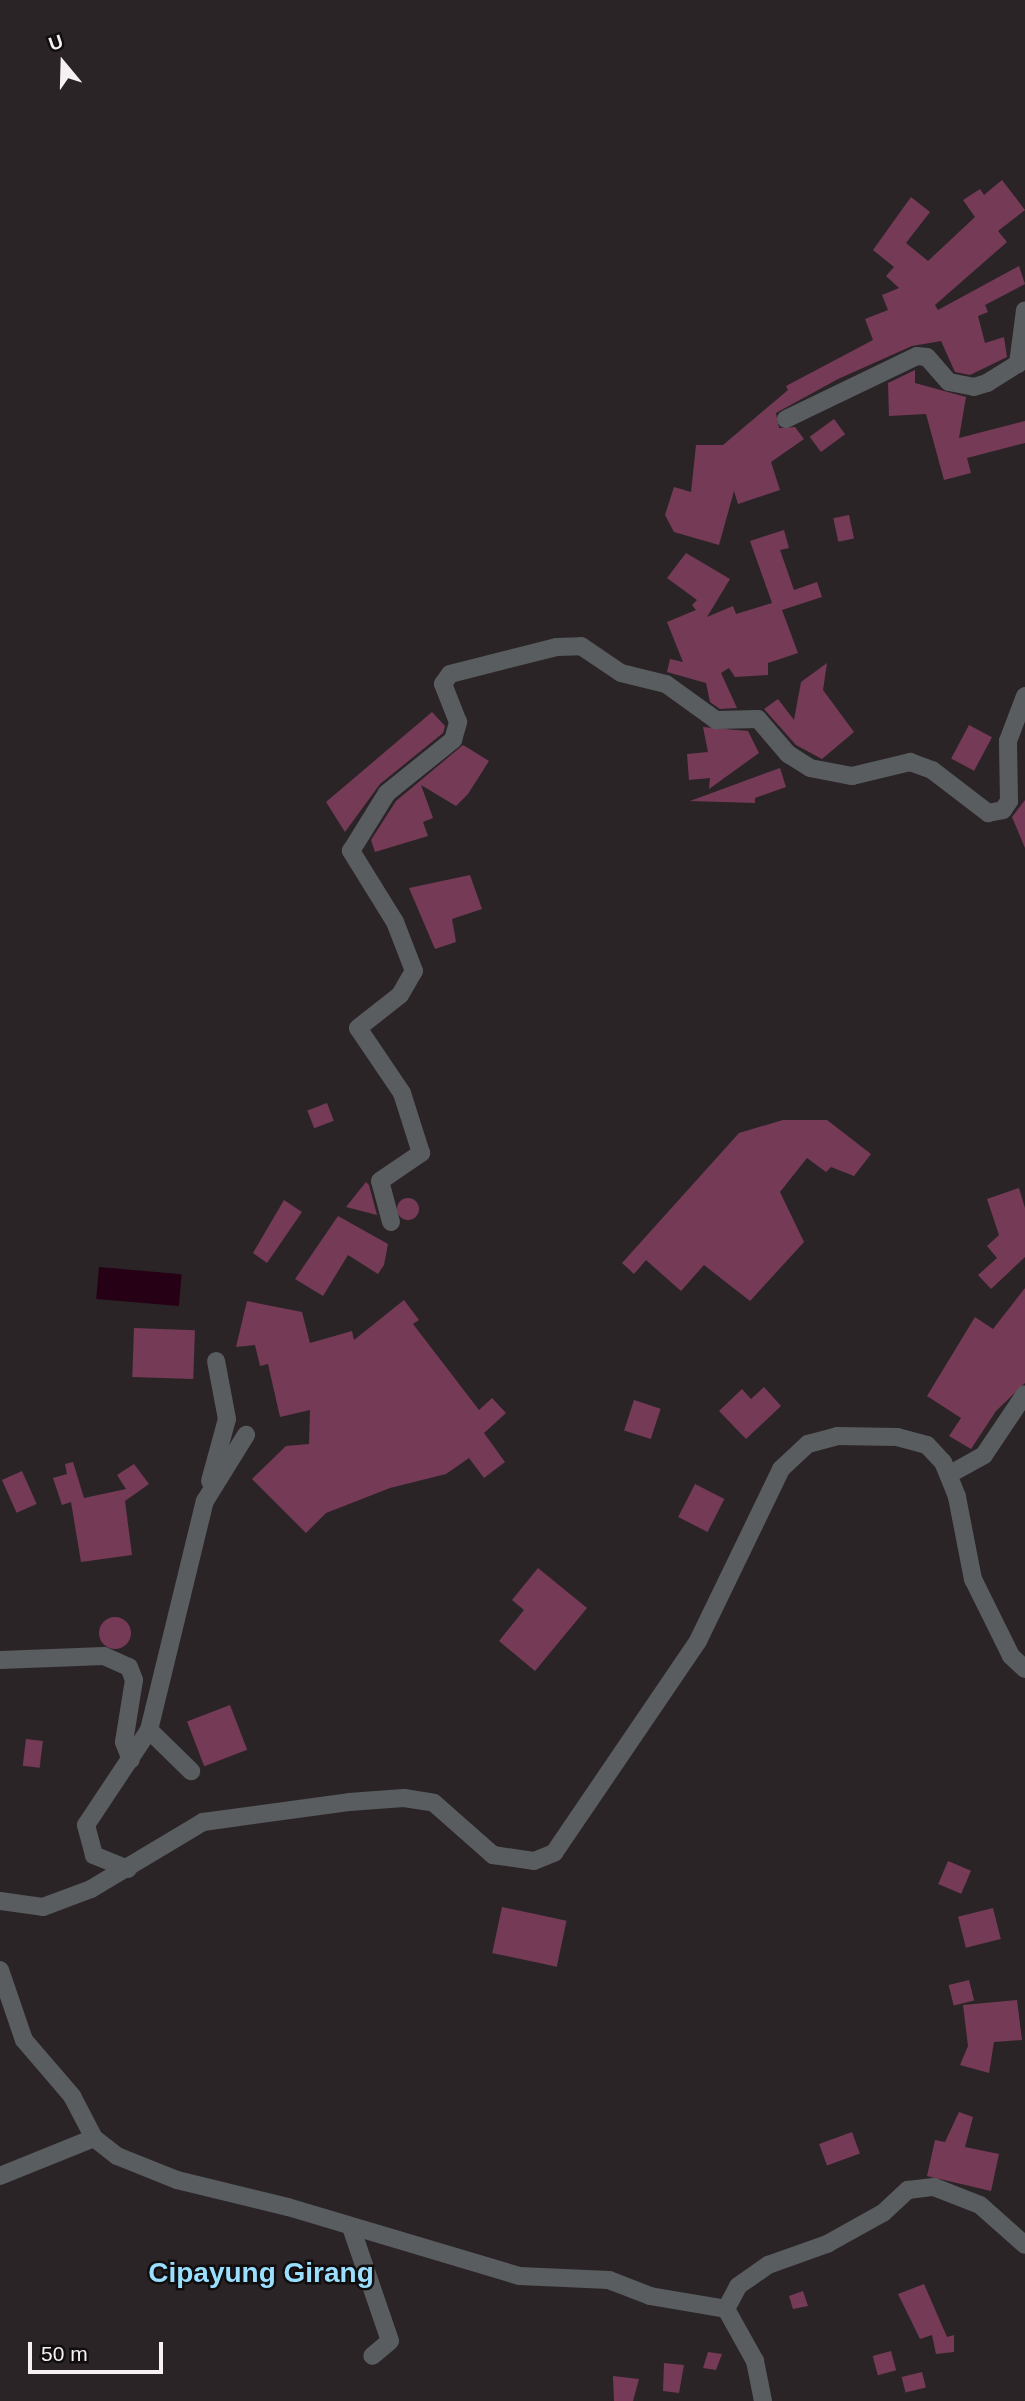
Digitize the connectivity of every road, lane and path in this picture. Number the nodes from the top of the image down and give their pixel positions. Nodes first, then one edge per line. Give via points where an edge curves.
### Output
1 (1025, 310) edge
2 (786, 419) dead end
3 (1025, 696) edge
4 (391, 1222) dead end
5 (216, 1361) dead end
6 (1025, 1394) edge
7 (246, 1435) dead end
8 (950, 1474) junction
9 (205, 1501) junction
10 (0, 1660) edge
11 (1025, 1669) edge
12 (149, 1730) junction
13 (131, 1760) junction
14 (191, 1771) dead end
15 (128, 1869) junction
16 (0, 1901) edge
17 (0, 1970) edge
18 (94, 2137) junction
19 (0, 2176) edge
20 (351, 2227) junction
21 (1025, 2245) edge
22 (726, 2309) junction
23 (372, 2356) dead end
24 (763, 2401) edge

1 - 2 street via 1018,364 997,379 974,387 949,382 927,357 917,356
3 - 4 street via 1008,741 1009,801 1003,810 988,813 932,770 910,762 852,776 810,768 788,754 758,719 716,720 666,684 621,673 581,646 557,647 450,674 443,684 458,722 453,740 387,793 351,851 395,922 414,971 400,995 358,1028 402,1093 421,1153 380,1181
5 - 9 street via 226,1430
6 - 8 street via 984,1455
7 - 9 street
8 - 11 street via 973,1579 1011,1656
8 - 15 street via 927,1445 860,1436 808,1444 781,1469 698,1641 554,1853 534,1861 493,1855 434,1803 404,1798 203,1822
9 - 12 street
10 - 13 street via 104,1656 129,1667 134,1680 124,1742
12 - 13 street
12 - 14 street
13 - 15 street via 86,1825 94,1854
15 - 16 street via 43,1907
17 - 18 street via 24,2040 72,2095
18 - 19 street
18 - 20 street via 117,2155 177,2180
20 - 22 street via 519,2276 609,2280 650,2296
20 - 23 street via 390,2341
21 - 22 street via 956,2192 908,2190 883,2213 849,2232 751,2276 729,2297
22 - 24 street via 755,2361

